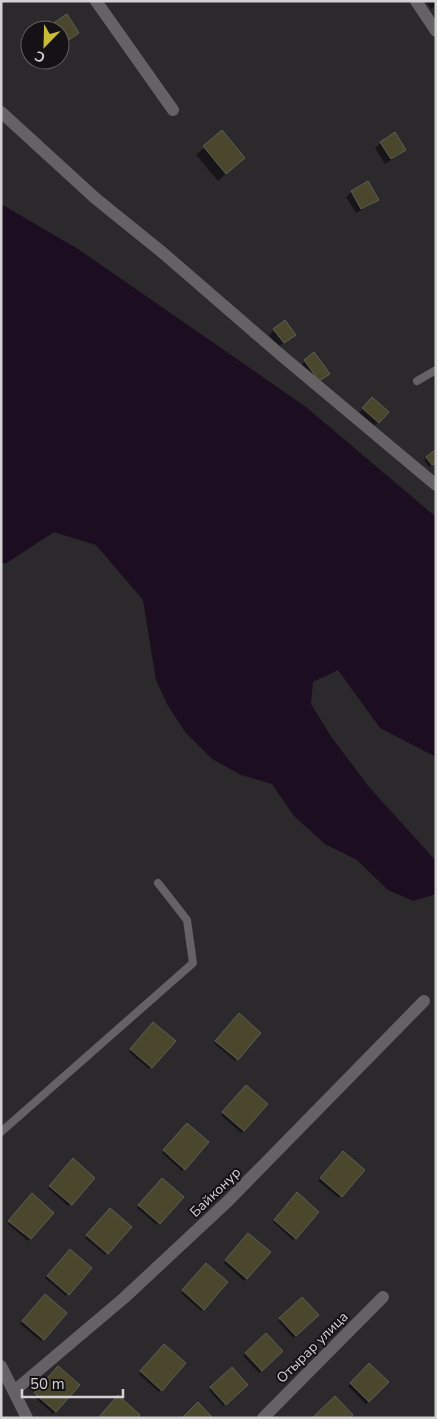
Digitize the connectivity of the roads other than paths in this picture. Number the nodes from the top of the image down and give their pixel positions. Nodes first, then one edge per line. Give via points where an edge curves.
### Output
1 (96, 1) edge
2 (416, 1) edge
3 (436, 31) edge
4 (173, 110) dead end
5 (1, 112) edge
6 (436, 370) edge
7 (417, 382) dead end
8 (436, 485) edge
9 (158, 883) dead end
10 (424, 1001) dead end
11 (1, 1132) edge
12 (383, 1297) dead end
13 (1, 1366) edge
14 (14, 1391) junction
15 (27, 1418) edge
16 (262, 1418) edge

1 - 4 street
2 - 3 street
5 - 8 street via 95,198
6 - 7 lane
9 - 11 lane via 187,920 193,964
10 - 14 street, Байконур via 228,1201 124,1298
12 - 16 street, Отырар улица
13 - 14 street
14 - 15 street

